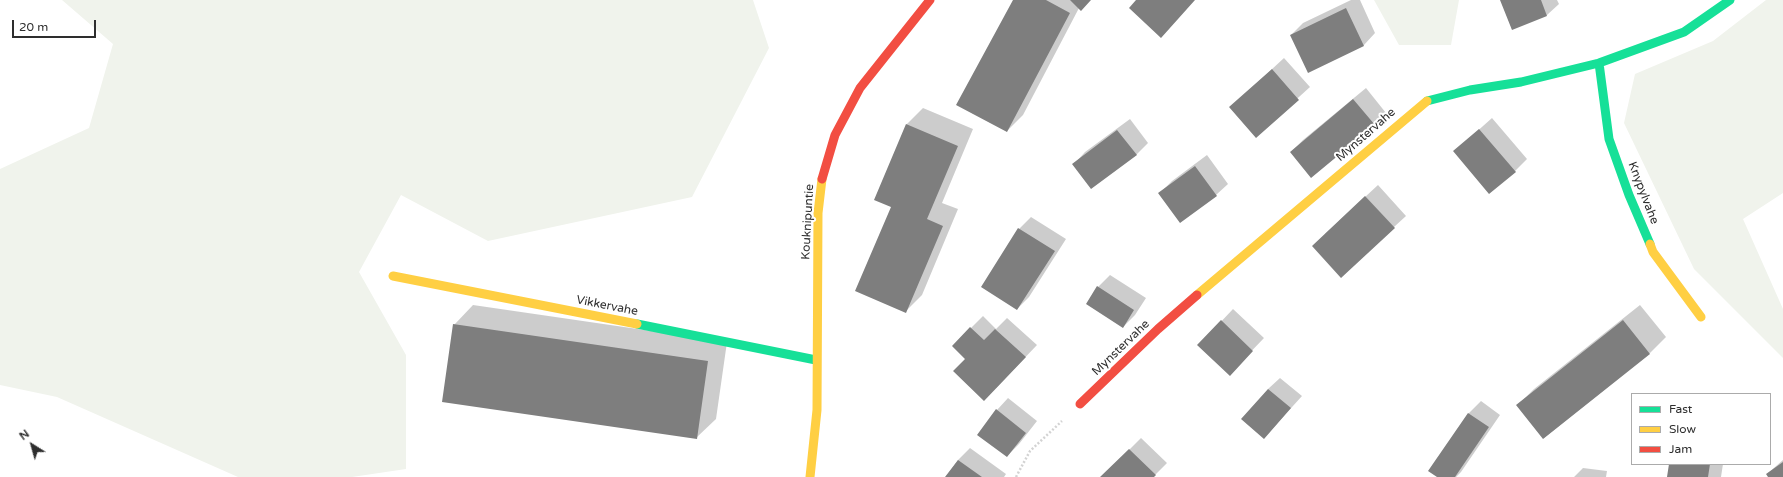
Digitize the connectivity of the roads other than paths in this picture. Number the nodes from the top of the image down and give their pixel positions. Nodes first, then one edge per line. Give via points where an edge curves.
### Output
1 (930, 0) edge
2 (1730, 0) edge
3 (1599, 63) junction
4 (393, 276) dead end
5 (1701, 317) dead end
6 (816, 360) junction
7 (1080, 404) road end
8 (810, 477) edge

1 - 6 street, Kouknipuntie via 860,88 835,135 822,173 818,213
2 - 3 street, Mynstervahe via 1684,32
3 - 5 street, Knypylvahe via 1609,139 1629,195 1653,252
3 - 7 street, Mynstervahe via 1424,102 1158,329
4 - 6 street, Vikkervahe
6 - 8 street, Kouknipuntie via 817,410

